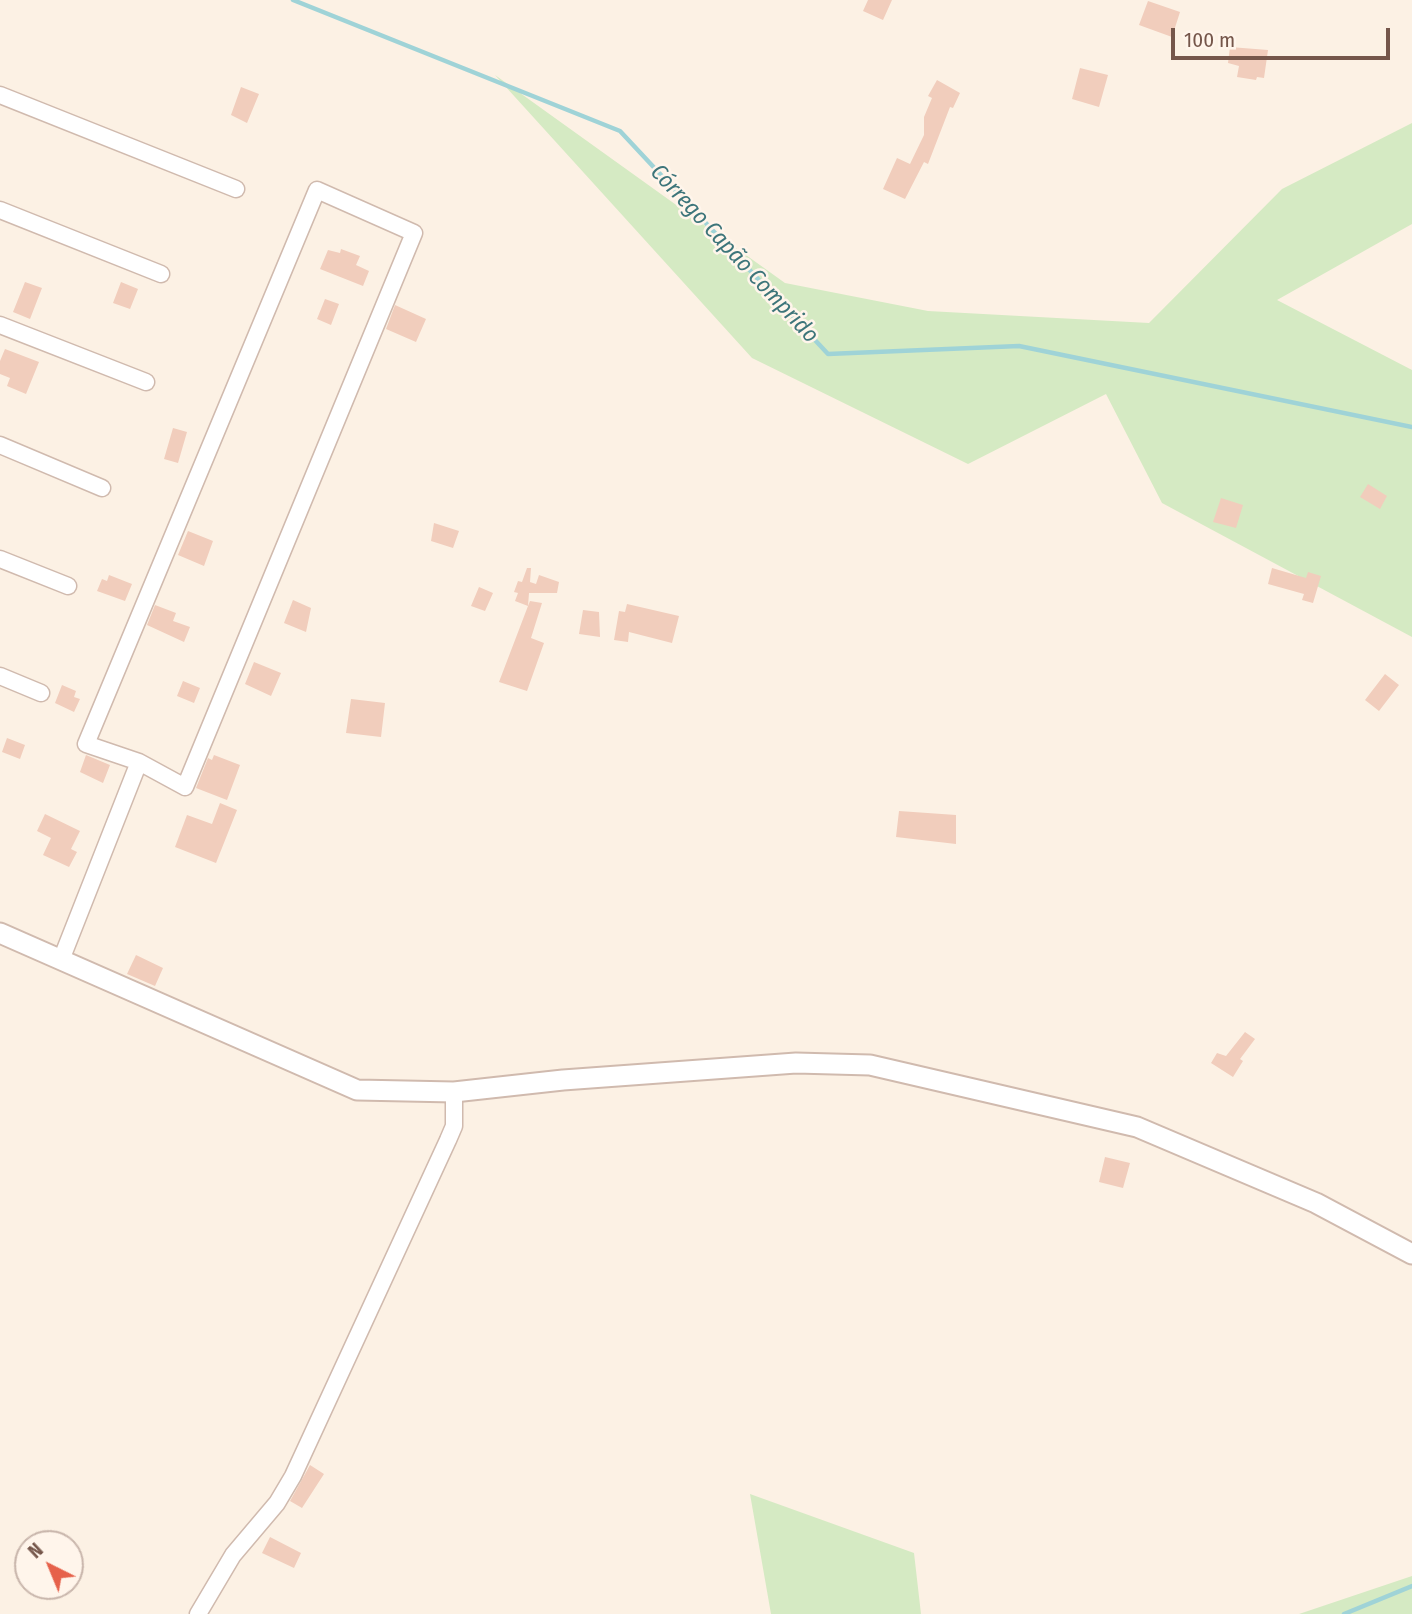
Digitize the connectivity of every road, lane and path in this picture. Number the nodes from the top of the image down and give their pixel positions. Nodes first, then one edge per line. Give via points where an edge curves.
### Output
1 (0, 94) edge
2 (236, 189) dead end
3 (0, 210) edge
4 (161, 274) dead end
5 (0, 326) edge
6 (146, 382) dead end
7 (0, 445) edge
8 (103, 488) dead end
9 (0, 559) edge
10 (68, 586) dead end
11 (0, 676) edge
12 (41, 693) dead end
13 (139, 762) junction
14 (0, 933) edge
15 (61, 960) junction
16 (454, 1092) junction
17 (1412, 1254) edge
18 (198, 1614) edge

1 - 2 street
3 - 4 street
5 - 6 street
7 - 8 street
9 - 10 street
11 - 12 street
13 - 13 street via 86,744 317,190 414,233 185,787
13 - 15 street
14 - 15 street
15 - 16 street via 357,1090
16 - 17 street via 796,1062 870,1065 1137,1127 1317,1203
16 - 18 street via 454,1126 449,1140 293,1476 277,1503 233,1555

